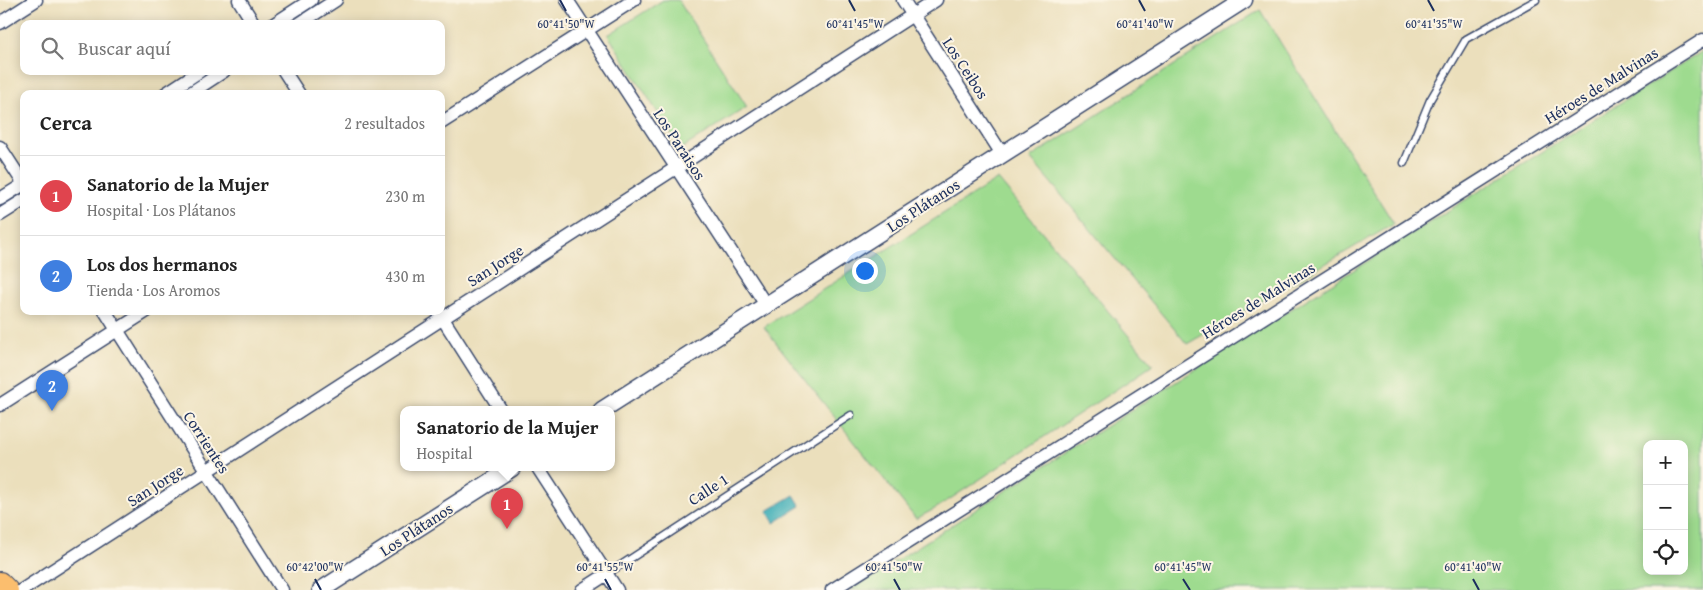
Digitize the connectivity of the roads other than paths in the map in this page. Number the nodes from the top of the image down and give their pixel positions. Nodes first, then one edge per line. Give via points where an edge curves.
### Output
1 (36, 0) edge
2 (239, 0) edge
3 (312, 0) edge
4 (336, 0) edge
5 (568, 0) edge
6 (634, 0) edge
7 (903, 0) edge
8 (936, 0) edge
9 (1536, 0) edge
10 (1239, 1) edge
11 (913, 15) junction
12 (252, 20) edge
13 (280, 20) edge
14 (305, 20) edge
15 (0, 23) edge
16 (587, 30) junction
17 (1703, 40) edge
18 (194, 75) edge
19 (218, 75) edge
20 (287, 75) edge
21 (171, 90) edge
22 (195, 90) edge
23 (296, 90) edge
24 (445, 120) edge
25 (0, 147) edge
26 (1002, 154) junction
27 (1404, 163) dead end
28 (676, 168) junction
29 (20, 178) edge
30 (20, 186) edge
31 (0, 199) edge
32 (20, 202) edge
33 (0, 215) edge
34 (766, 305) junction
35 (445, 312) edge
36 (108, 315) edge
37 (141, 315) edge
38 (440, 315) edge
39 (117, 330) junction
40 (0, 405) edge
41 (498, 406) edge
42 (608, 406) edge
43 (852, 415) dead end
44 (206, 471) junction
45 (507, 471) edge
46 (540, 471) edge
47 (607, 574) junction
48 (0, 582) edge
49 (8, 590) edge
50 (22, 590) edge
51 (282, 590) edge
52 (321, 590) edge
53 (582, 590) edge
54 (617, 590) edge
55 (832, 590) edge

1 - 15 street
2 - 12 street
3 - 13 street
4 - 14 street
5 - 16 street, Los Paraisos
6 - 16 street
7 - 11 street, Los Ceibos
8 - 11 street, San Jorge
9 - 27 lane via 1466,39 1430,100
10 - 26 street, Los Plátanos
11 - 26 street, Los Ceibos
11 - 28 street, San Jorge
16 - 24 street
16 - 28 street, Los Paraisos
17 - 55 street, Héroes de Malvinas
18 - 21 street
19 - 22 street
20 - 23 street
25 - 29 street
26 - 34 street, Los Plátanos
28 - 34 street, Los Paraisos
28 - 35 street, San Jorge
30 - 31 street
32 - 33 street
34 - 42 street, Los Plátanos
36 - 39 street, Corrientes
37 - 39 street
38 - 41 street
38 - 44 street, San Jorge
39 - 40 street
39 - 44 street, Corrientes
43 - 47 lane, Calle 1
44 - 50 street, San Jorge
44 - 51 street, Corrientes
45 - 52 street, Los Plátanos
46 - 47 street
47 - 53 street, Calle 1
47 - 54 street
48 - 49 main road

